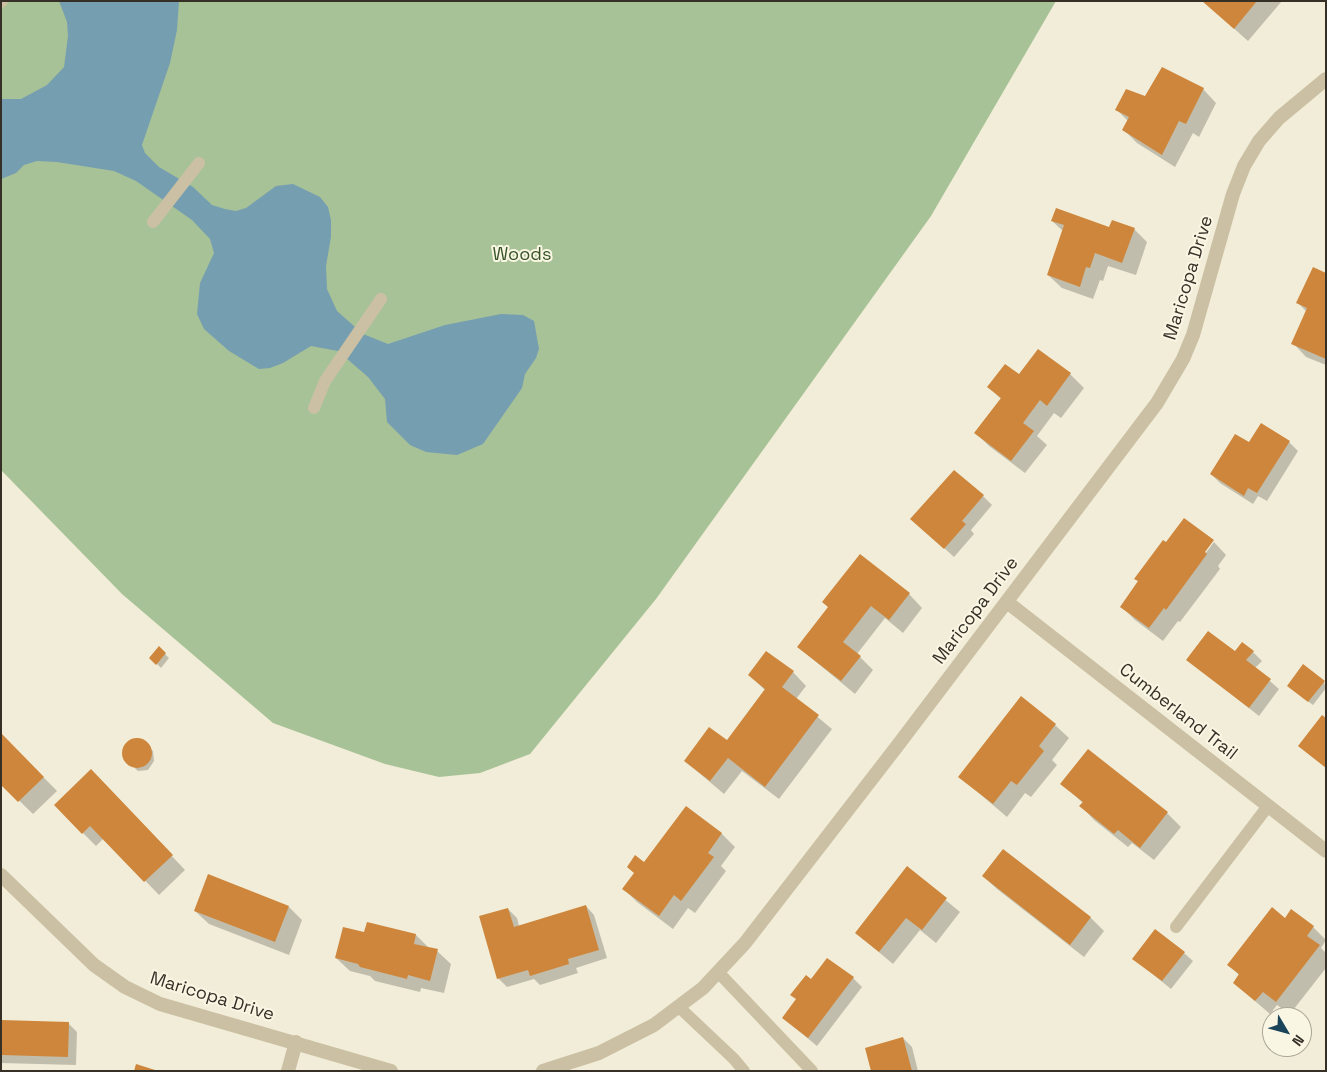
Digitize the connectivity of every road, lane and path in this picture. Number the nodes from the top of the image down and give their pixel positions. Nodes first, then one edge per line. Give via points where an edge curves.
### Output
1 (1326, 79) edge
2 (199, 163) dead end
3 (153, 222) dead end
4 (381, 299) dead end
5 (314, 408) dead end
6 (1007, 602) junction
7 (1268, 806) junction
8 (1326, 851) edge
9 (1, 874) edge
10 (1176, 927) dead end
11 (719, 973) junction
12 (680, 1008) junction
13 (296, 1042) junction
14 (288, 1071) edge
15 (391, 1071) edge
16 (543, 1071) edge
17 (744, 1071) edge
18 (812, 1071) edge

1 - 6 street, Maricopa Drive via 1279,118 1259,141 1233,194 1193,335 1183,359 1157,403
2 - 3 lane
4 - 5 lane via 325,381
6 - 7 street, Cumberland Trail
6 - 11 street, Maricopa Drive
7 - 8 street, Cumberland Trail
7 - 10 lane
9 - 13 street, Maricopa Drive via 94,965 125,987 160,1004
11 - 12 street, Maricopa Drive
11 - 18 lane
12 - 16 street, Maricopa Drive via 620,1044
12 - 17 lane
13 - 14 street
13 - 15 street, Maricopa Drive

